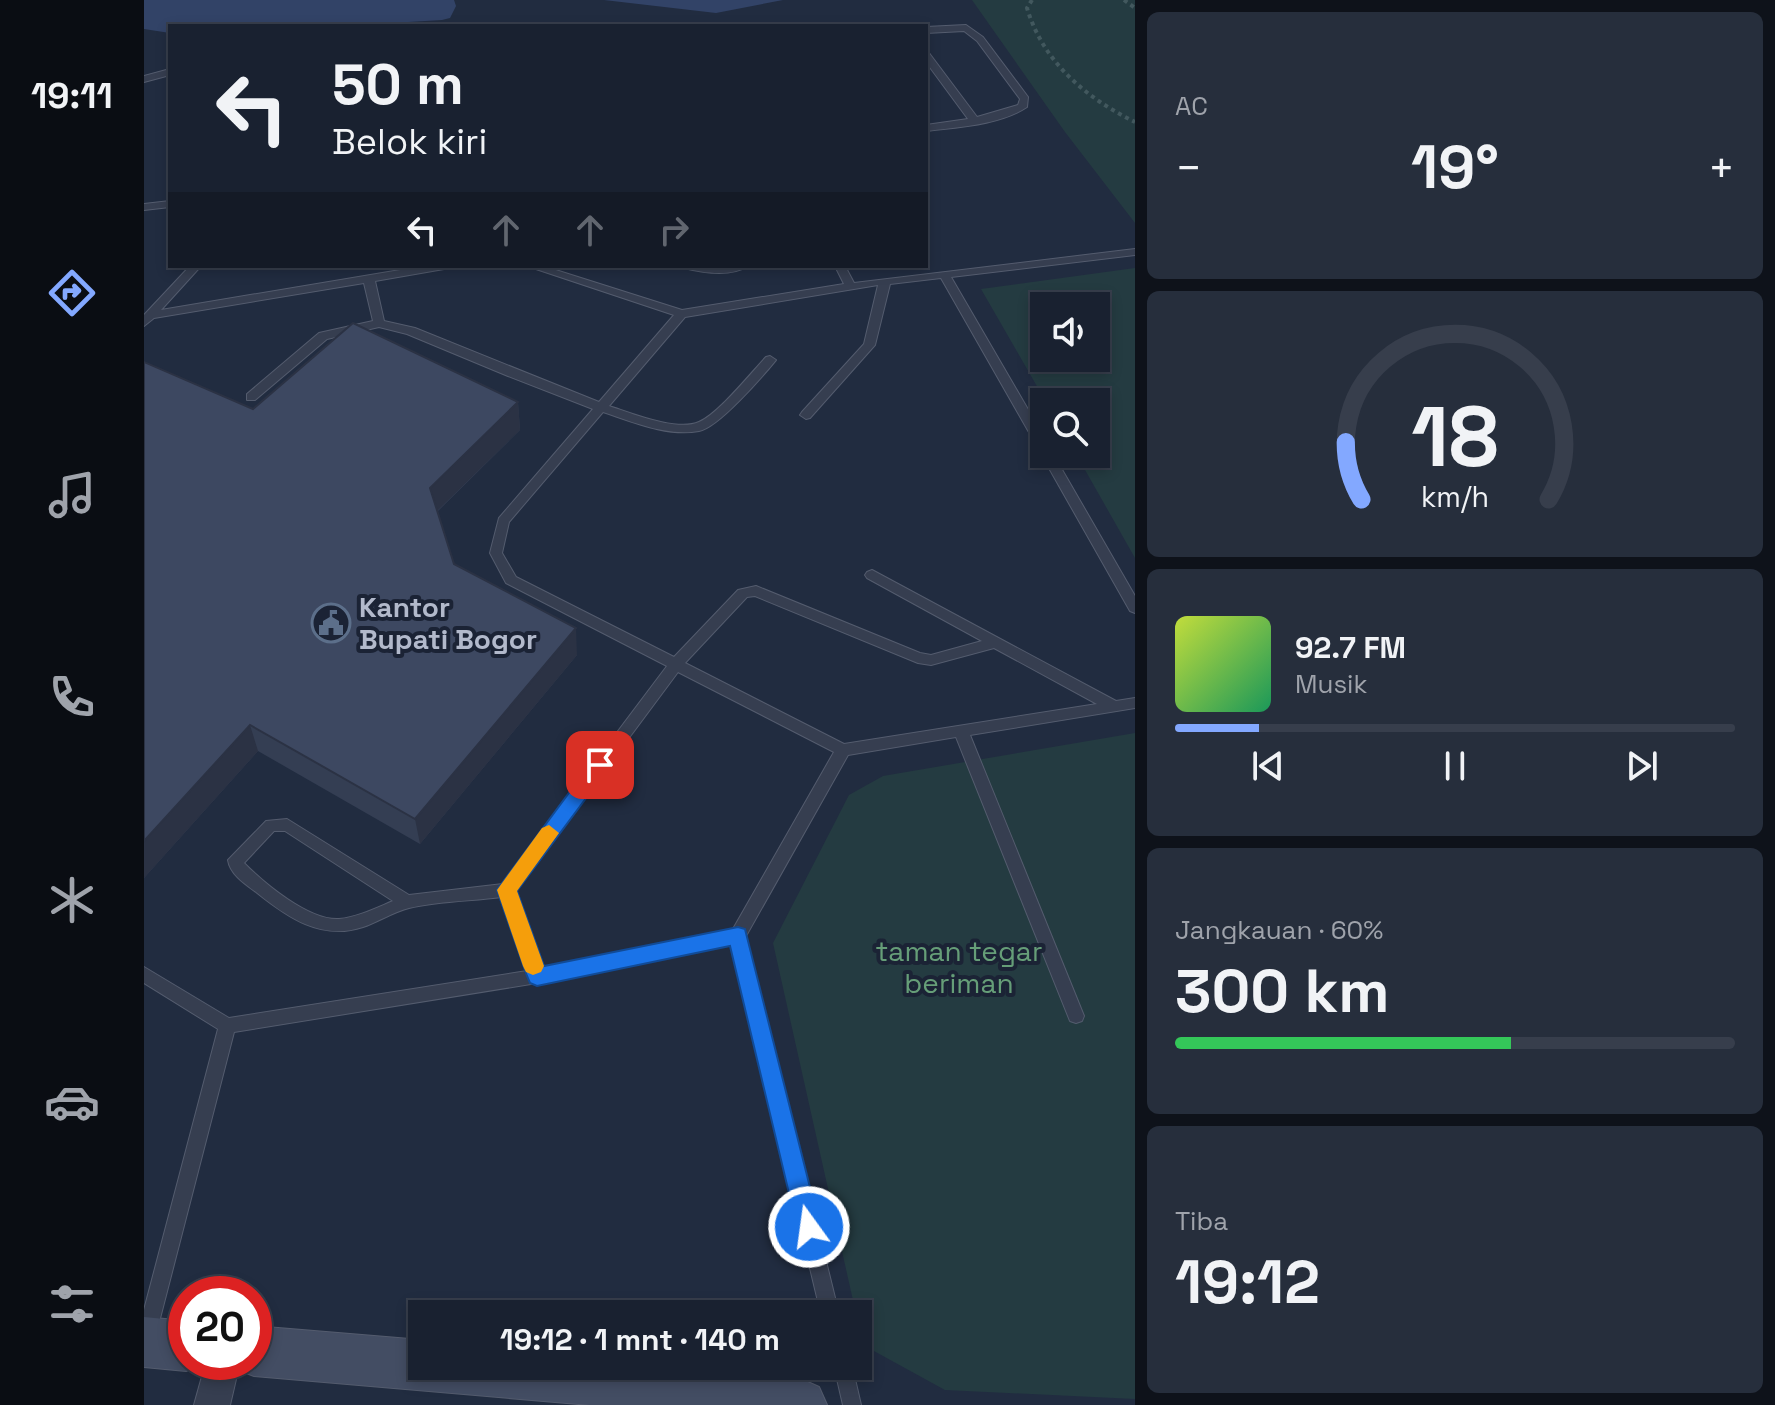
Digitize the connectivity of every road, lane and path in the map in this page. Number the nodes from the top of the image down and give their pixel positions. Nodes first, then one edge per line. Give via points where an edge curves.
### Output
1 (1032, 0) edge
2 (1124, 0) edge
3 (1135, 8) edge
4 (928, 30) edge
5 (928, 60) edge
6 (168, 73) edge
7 (144, 79) edge
8 (975, 121) junction
9 (1135, 122) edge
10 (928, 128) edge
11 (168, 204) edge
12 (144, 207) edge
13 (1135, 252) edge
14 (194, 268) edge
15 (432, 268) edge
16 (538, 268) edge
17 (698, 268) edge
18 (726, 268) edge
19 (841, 268) edge
20 (945, 275) junction
21 (369, 279) junction
22 (885, 281) junction
23 (850, 286) junction
24 (681, 314) junction
25 (149, 319) edge
26 (379, 323) junction
27 (770, 360) dead end
28 (251, 397) dead end
29 (599, 409) junction
30 (806, 415) dead end
31 (1030, 424) edge
32 (1055, 468) edge
33 (872, 575) dead end
34 (1135, 608) edge
35 (996, 642) junction
36 (675, 665) junction
37 (1135, 703) edge
38 (1114, 706) junction
39 (961, 731) junction
40 (843, 750) junction
41 (507, 890) junction
42 (407, 902) junction
43 (738, 935) junction
44 (144, 974) edge
45 (537, 976) junction
46 (1076, 1016) dead end
47 (227, 1026) junction
48 (827, 1300) edge
49 (144, 1342) edge
50 (168, 1344) edge
51 (272, 1352) edge
52 (408, 1364) edge
53 (218, 1380) edge
54 (532, 1380) edge
55 (846, 1380) edge
56 (632, 1394) edge
57 (212, 1405) edge
58 (801, 1405) edge
59 (852, 1405) edge

1 - 9 path via 1027,8 1031,29 1055,59 1087,93
2 - 3 path
4 - 8 lane via 966,28 1025,99 1022,107
5 - 8 lane
6 - 7 lane
8 - 10 lane
11 - 12 lane
13 - 20 lane
14 - 25 lane
15 - 21 lane
16 - 24 lane
17 - 18 lane
19 - 23 lane
20 - 22 lane
20 - 31 lane
21 - 25 lane
21 - 26 lane
22 - 23 lane
22 - 30 lane via 869,345
23 - 24 lane
24 - 29 lane
26 - 28 lane via 323,336
26 - 29 lane via 411,331
27 - 29 lane via 698,429
29 - 36 lane via 503,521 496,553 511,580
32 - 34 lane
33 - 35 lane
35 - 36 lane via 931,660 918,658 756,591 743,593
35 - 38 lane
36 - 40 lane
36 - 41 lane
37 - 38 lane
38 - 39 lane
39 - 40 lane
39 - 46 lane
40 - 43 lane
41 - 42 lane
41 - 45 lane
42 - 42 lane via 351,923 322,924 256,883 236,860 271,825 287,825
43 - 45 lane
43 - 48 lane
44 - 47 lane
45 - 47 lane
47 - 49 lane
49 - 50 street
51 - 52 street
53 - 57 street
54 - 56 street
55 - 59 lane
56 - 58 street

